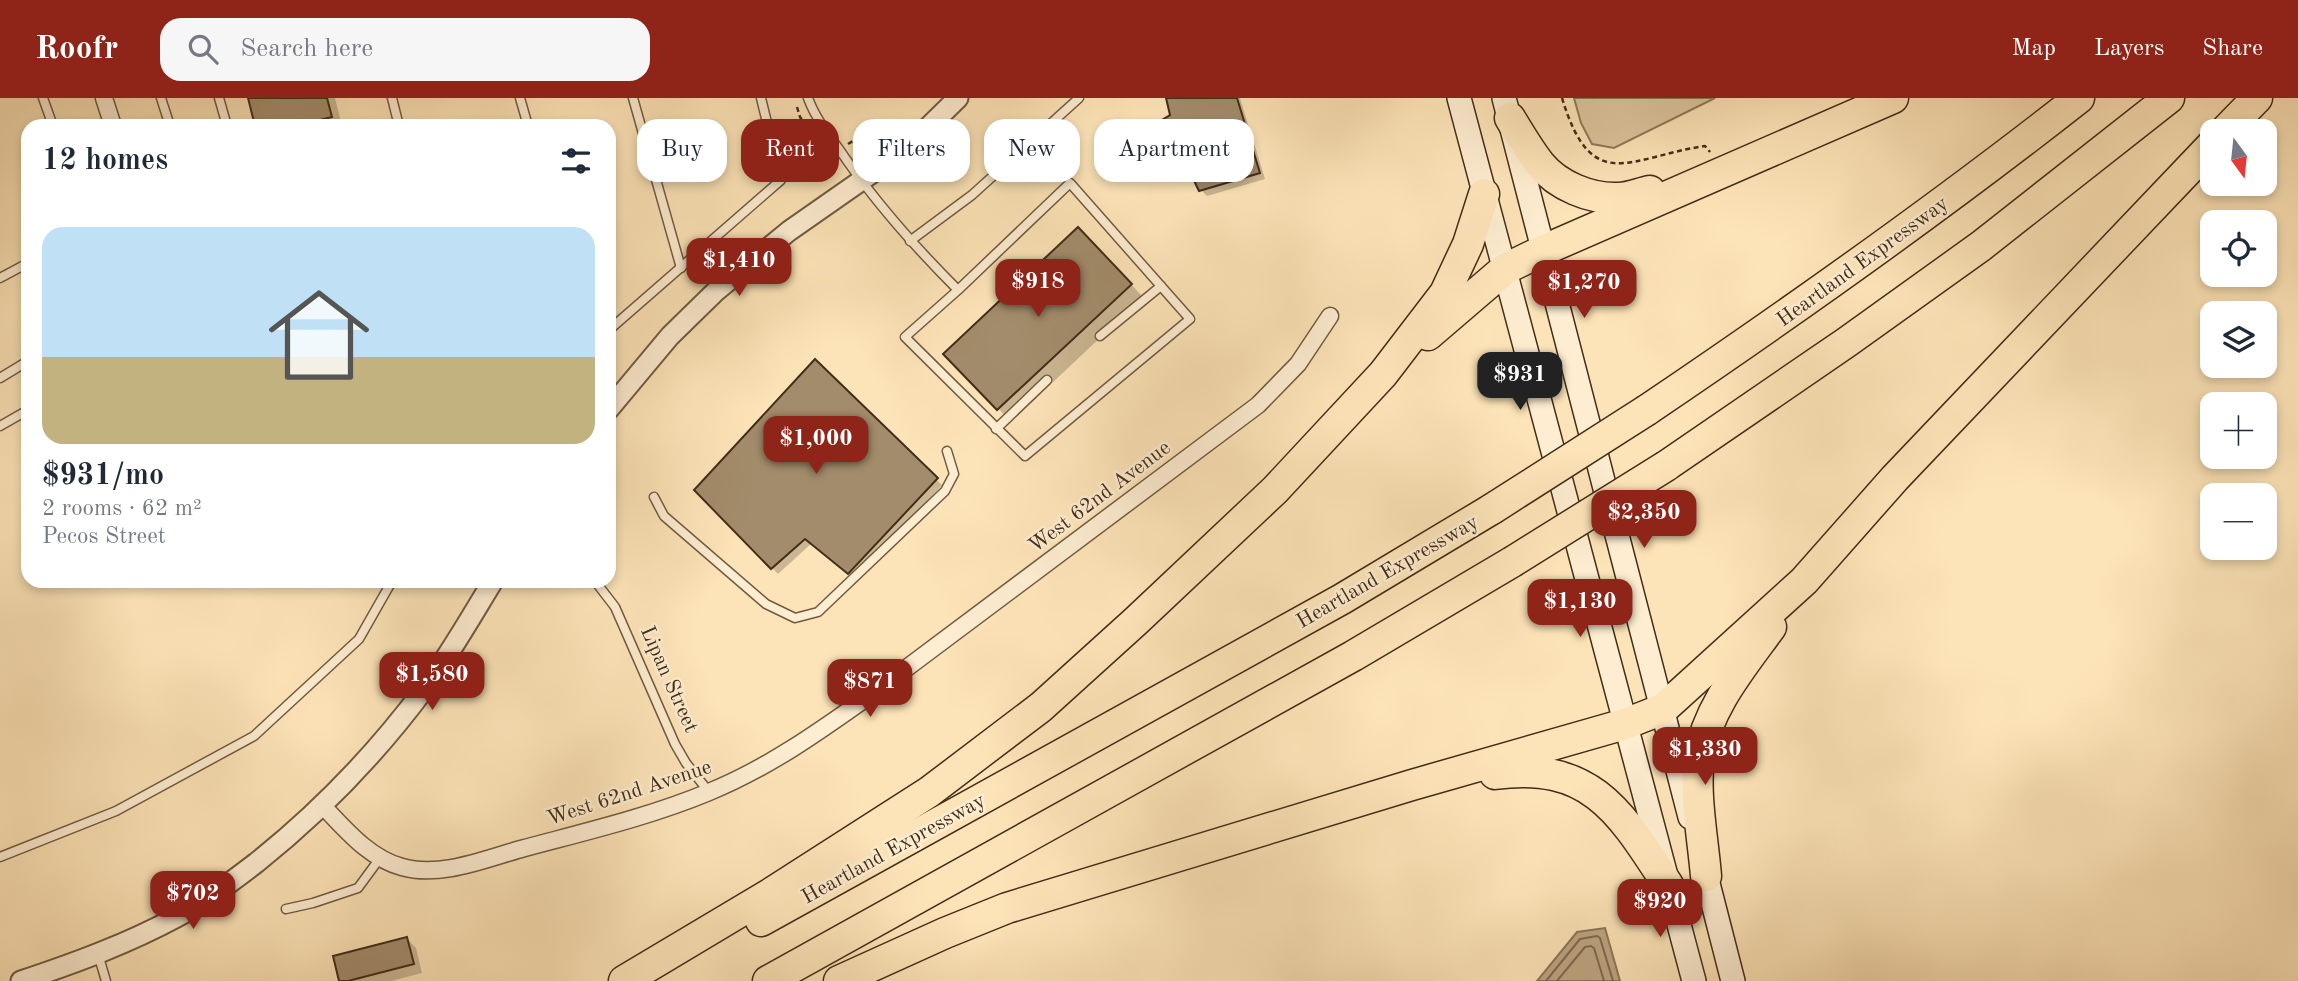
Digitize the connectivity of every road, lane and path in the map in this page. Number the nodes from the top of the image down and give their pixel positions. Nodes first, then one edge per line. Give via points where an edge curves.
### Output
1 (43, 98) edge
2 (104, 98) edge
3 (161, 98) edge
4 (219, 98) edge
5 (392, 98) edge
6 (520, 98) edge
7 (634, 98) edge
8 (761, 98) edge
9 (808, 98) edge
10 (958, 98) edge
11 (1079, 98) edge
12 (1459, 98) edge
13 (1562, 98) edge
14 (1893, 98) edge
15 (2079, 98) edge
16 (2169, 98) edge
17 (2257, 98) edge
18 (1507, 108) edge
19 (50, 119) edge
20 (111, 119) edge
21 (168, 119) edge
22 (225, 119) edge
23 (397, 119) edge
24 (526, 119) edge
25 (937, 119) edge
26 (2237, 119) edge
27 (853, 140) edge
28 (850, 142) dead end
29 (2200, 158) edge
30 (853, 170) edge
31 (1721, 172) junction
32 (861, 182) joint
33 (1485, 194) junction
34 (910, 241) junction
35 (1544, 250) junction
36 (21, 267) edge
37 (681, 268) junction
38 (1505, 269) junction
39 (0, 278) edge
40 (1161, 286) junction
41 (958, 290) junction
42 (1330, 316) dead end
43 (616, 324) edge
44 (1100, 336) dead end
45 (21, 365) edge
46 (1383, 374) junction
47 (0, 378) edge
48 (1047, 380) dead end
49 (616, 401) edge
50 (21, 414) edge
51 (0, 426) edge
52 (996, 429) junction
53 (947, 451) dead end
54 (654, 497) dead end
55 (1804, 581) junction
56 (388, 588) edge
57 (489, 588) edge
58 (600, 588) edge
59 (1663, 709) junction
60 (1625, 724) junction
61 (1412, 785) junction
62 (709, 792) junction
63 (323, 806) junction
64 (0, 857) edge
65 (380, 858) junction
66 (1706, 876) junction
67 (1668, 885) junction
68 (286, 909) dead end
69 (98, 954) junction
70 (21, 981) edge
71 (106, 981) edge
72 (624, 981) edge
73 (655, 981) edge
74 (768, 981) edge
75 (839, 981) edge
76 (1694, 981) edge
77 (1733, 981) edge

1 - 19 lane
2 - 20 street
3 - 21 lane
4 - 22 lane
5 - 23 lane
6 - 24 lane
7 - 37 lane
8 - 37 lane via 781,180
9 - 30 lane
10 - 25 street
11 - 34 lane via 972,195
12 - 33 main road
13 - 31 path via 1579,140 1600,160 1623,164 1704,146
14 - 31 highway
15 - 73 highway, Heartland Expressway, bridge via 1869,258 1492,509 1318,612
16 - 74 highway, bridge via 1982,246 1666,466 1353,656
17 - 26 highway
18 - 31 highway via 1549,174 1596,197 1621,198
18 - 35 main road
27 - 28 path
29 - 55 highway via 1895,478
31 - 35 highway
32 - 34 lane
32 - 49 street via 789,231 715,292 670,336
33 - 38 main road
33 - 46 highway via 1444,293
34 - 41 lane
35 - 38 highway
35 - 59 main road
36 - 39 lane
37 - 43 lane
38 - 46 highway
38 - 60 main road
40 - 41 lane via 1070,183
40 - 44 lane
40 - 52 lane via 1190,319 1025,456
41 - 52 lane via 905,337
42 - 62 street, West 62nd Avenue via 1298,364 1258,405 820,732
45 - 47 lane
46 - 72 highway via 1275,490 1041,707 929,792
48 - 52 lane
50 - 51 lane
53 - 54 lane via 954,474 945,491 818,612 794,618 766,604 664,516
55 - 59 highway
55 - 66 highway via 1727,689 1707,727 1698,784
56 - 64 lane via 359,639 254,736 116,811
57 - 63 street via 426,687
58 - 62 lane, Lipan Street via 615,607 675,744
59 - 60 highway
59 - 66 main road
60 - 61 highway
60 - 67 main road
61 - 67 highway via 1514,771 1539,771 1571,780 1610,804 1627,822
61 - 75 highway via 1007,908
62 - 65 street, West 62nd Avenue via 630,819 453,867 413,870
63 - 65 street, West 62nd Avenue
63 - 69 street via 219,890 180,915
65 - 68 lane via 358,888
66 - 77 main road
67 - 76 main road
69 - 70 street
69 - 71 lane

